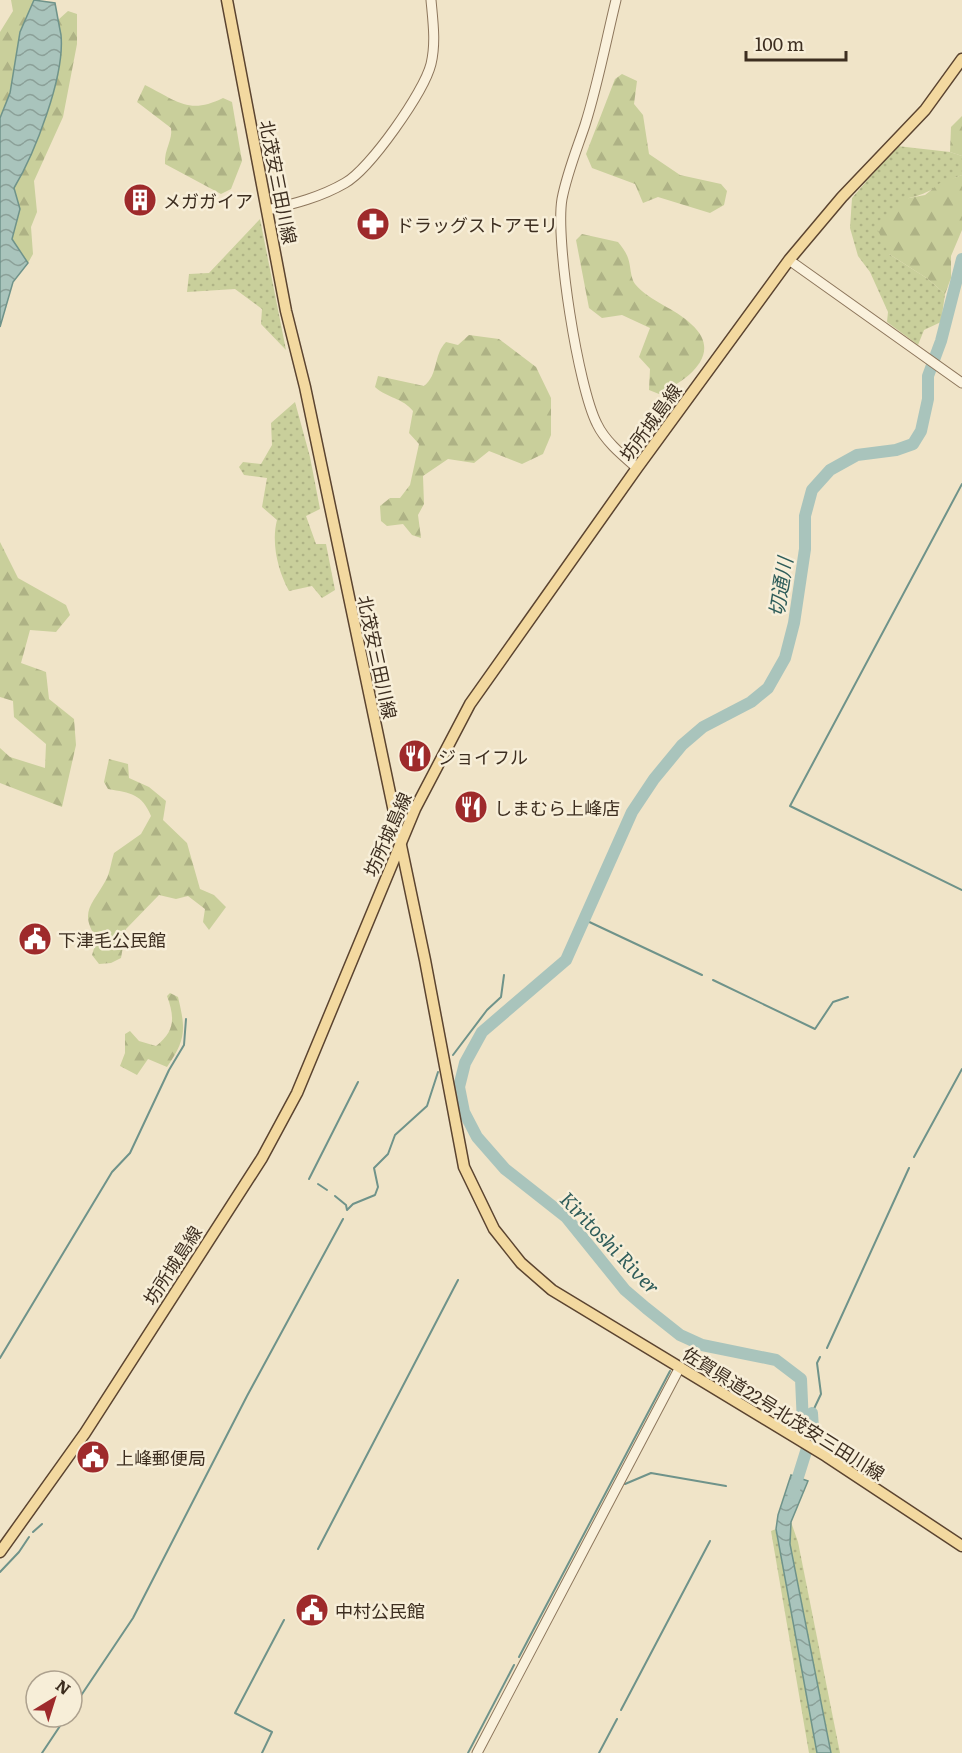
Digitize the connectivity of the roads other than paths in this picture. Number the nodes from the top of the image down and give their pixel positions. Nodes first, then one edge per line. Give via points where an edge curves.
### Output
1 (227, 0) edge
2 (431, 0) edge
3 (616, 0) edge
4 (962, 59) edge
5 (267, 210) junction
6 (789, 260) junction
7 (962, 383) edge
8 (636, 468) junction
9 (401, 843) junction
10 (586, 1311) joint
11 (680, 1367) junction
12 (962, 1546) edge
13 (0, 1552) edge
14 (477, 1753) edge

1 - 5 main road, 北茂安三田川線
2 - 5 street via 434,38 430,67 421,87 363,169 324,194
3 - 8 street via 588,117 571,164 561,219 564,263 588,404 598,426
4 - 6 main road, 坊所城島線 via 925,110 842,197
5 - 9 main road, 北茂安三田川線
6 - 7 street
6 - 8 main road, 坊所城島線
8 - 9 main road, 坊所城島線 via 470,704
9 - 10 main road, 北茂安三田川線 via 464,1167 494,1229 521,1263 552,1290
9 - 13 main road, 坊所城島線 via 297,1093 262,1158 85,1433
10 - 11 main road, 佐賀県道22号北茂安三田川線
11 - 12 main road, 佐賀県道22号北茂安三田川線
11 - 14 street

